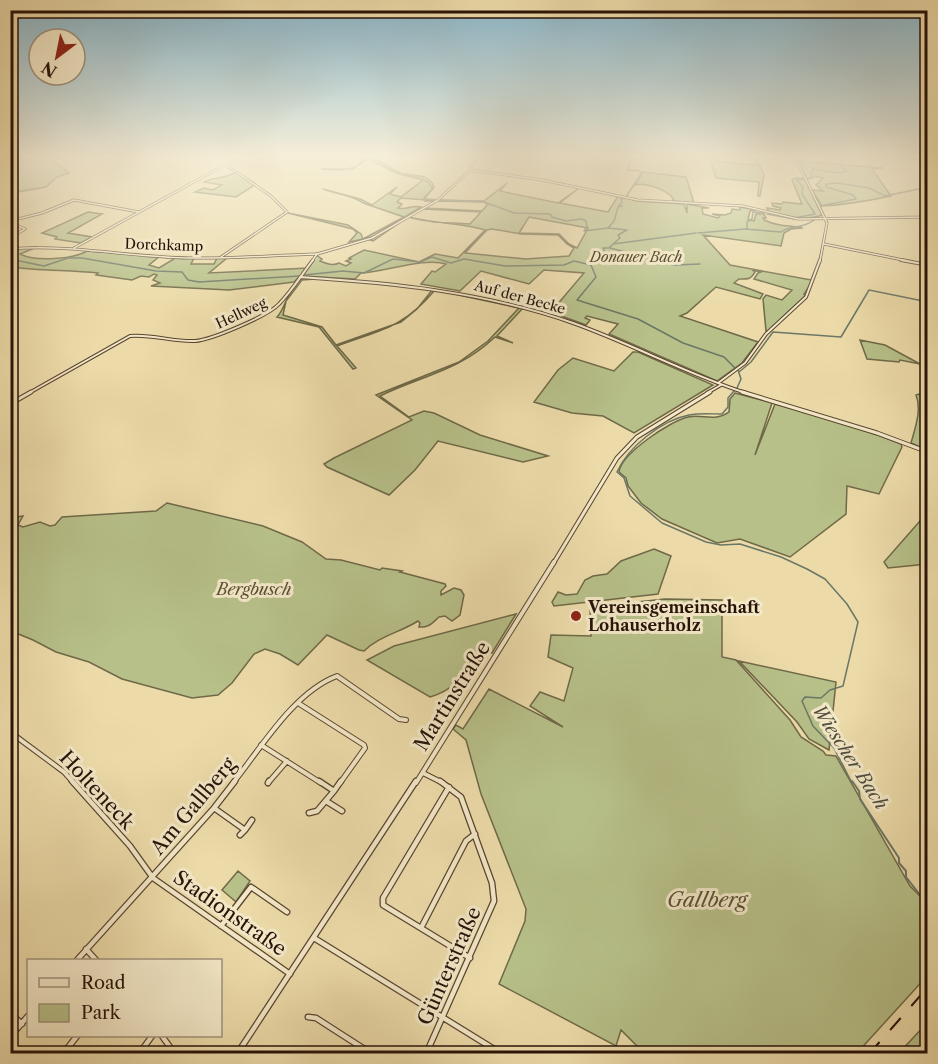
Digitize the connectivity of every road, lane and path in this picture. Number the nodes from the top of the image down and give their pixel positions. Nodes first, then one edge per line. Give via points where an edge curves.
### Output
1 (58, 207) edge
2 (110, 207) edge
3 (149, 207) edge
4 (282, 207) edge
5 (425, 207) edge
6 (744, 207) edge
7 (819, 207) edge
8 (139, 212) junction
9 (927, 217) edge
10 (826, 220) junction
11 (10, 221) edge
12 (10, 238) edge
13 (824, 244) junction
14 (10, 249) edge
15 (72, 249) junction
16 (318, 254) junction
17 (221, 257) junction
18 (927, 266) edge
19 (300, 277) junction
20 (719, 385) junction
21 (10, 404) edge
22 (927, 452) edge
23 (298, 702) junction
24 (406, 720) dead end
25 (10, 732) edge
26 (261, 744) junction
27 (287, 761) junction
28 (423, 772) junction
29 (268, 783) dead end
30 (449, 786) junction
31 (334, 791) junction
32 (326, 801) junction
33 (214, 808) junction
34 (342, 811) dead end
35 (309, 813) dead end
36 (252, 820) dead end
37 (244, 830) junction
38 (475, 834) junction
39 (240, 835) dead end
40 (153, 878) junction
41 (287, 912) dead end
42 (221, 926) junction
43 (420, 929) junction
44 (314, 938) junction
45 (86, 949) junction
46 (470, 957) junction
47 (78, 959) edge
48 (95, 959) edge
49 (290, 974) junction
50 (10, 1013) edge
51 (27, 1017) edge
52 (308, 1017) dead end
53 (443, 1018) junction
54 (22, 1024) junction
55 (10, 1037) edge
56 (75, 1037) edge
57 (151, 1037) edge
58 (163, 1037) edge
59 (63, 1053) edge
60 (139, 1053) edge
61 (175, 1053) edge
62 (237, 1053) edge
63 (372, 1053) edge
64 (426, 1053) edge
65 (502, 1053) edge

1 - 11 street
2 - 8 street
3 - 8 street
4 - 17 street via 287,212
5 - 16 street via 369,239
6 - 10 street via 792,218
7 - 10 street
8 - 15 street
9 - 10 street
10 - 13 street, Martinstraße
11 - 12 street via 25,229
13 - 18 street
13 - 20 street, Martinstraße via 807,295
14 - 15 street, Dorchkamp
15 - 17 street, Dorchkamp
16 - 17 street, Dorchkamp
16 - 19 street, Hellweg
19 - 20 street, Auf der Becke via 419,286 521,306 589,329
19 - 21 street, Hellweg via 278,306 237,329 192,341 130,336
20 - 22 street, Auf der Becke via 867,429
20 - 28 street, Martinstraße via 637,437 617,458
23 - 24 street, Am Gallberg via 335,676
23 - 26 street, Am Gallberg
23 - 31 street via 364,745
25 - 40 street, Holteneck via 64,772
26 - 27 street
26 - 33 street, Am Gallberg
27 - 29 street
27 - 31 street
28 - 30 street, Günterstraße
28 - 44 street, Martinstraße
30 - 38 street, Günterstraße via 461,798
30 - 43 street via 383,898 382,905
31 - 32 street
32 - 34 street
32 - 35 street
33 - 37 street
33 - 40 street, Am Gallberg
36 - 37 street
37 - 39 street
38 - 43 street via 466,841
38 - 46 street, Günterstraße via 494,892 491,910
40 - 42 street, Stadionstraße
40 - 45 street, Am Gallberg
41 - 42 street via 251,887
42 - 49 street, Stadionstraße
43 - 46 street
44 - 49 street, Martinstraße
44 - 53 street
45 - 47 street, Am Gallberg
45 - 48 street
46 - 53 street, Günterstraße
49 - 62 street, Martinstraße
50 - 54 street
51 - 54 street
52 - 63 street via 316,1018
53 - 64 street, Günterstraße
53 - 65 street
54 - 55 street
56 - 59 street
57 - 60 street
58 - 61 street

